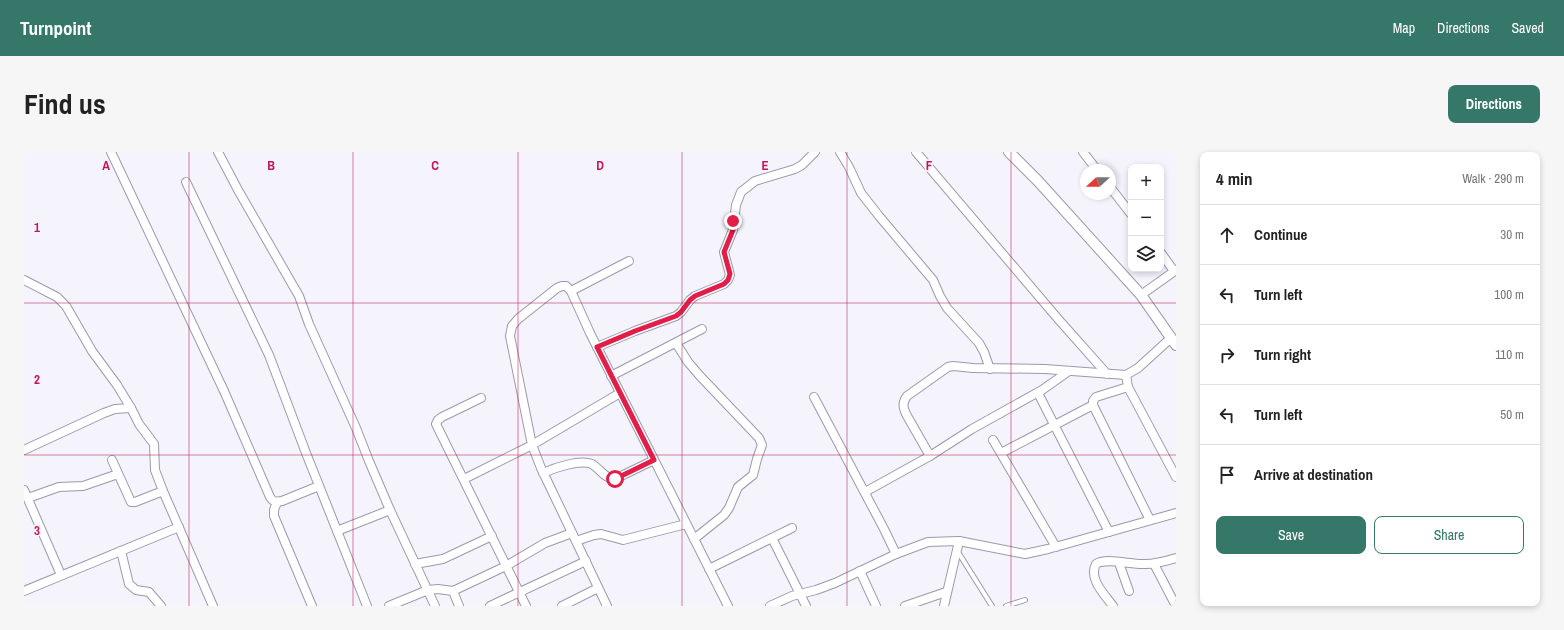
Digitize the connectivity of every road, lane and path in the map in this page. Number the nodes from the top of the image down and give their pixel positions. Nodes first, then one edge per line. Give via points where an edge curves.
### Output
1 (111, 152) edge
2 (218, 152) edge
3 (815, 152) edge
4 (840, 152) edge
5 (916, 152) edge
6 (1009, 152) edge
7 (1083, 152) edge
8 (1092, 164) edge
9 (186, 182) dead end
10 (1116, 195) edge
11 (1128, 210) edge
12 (1164, 257) edge
13 (629, 262) dead end
14 (1175, 270) edge
15 (24, 280) edge
16 (571, 291) junction
17 (1141, 295) junction
18 (702, 329) dead end
19 (1174, 341) edge
20 (676, 342) junction
21 (597, 347) junction
22 (990, 369) junction
23 (1069, 371) junction
24 (1107, 374) junction
25 (1126, 375) junction
26 (611, 376) junction
27 (1128, 387) junction
28 (1038, 392) junction
29 (620, 393) junction
30 (814, 397) dead end
31 (481, 398) dead end
32 (1093, 405) junction
33 (131, 408) junction
34 (1054, 424) junction
35 (993, 440) dead end
36 (532, 445) junction
37 (24, 450) edge
38 (1001, 453) junction
39 (930, 456) junction
40 (112, 460) dead end
41 (654, 460) junction
42 (543, 473) junction
43 (118, 474) junction
44 (1176, 477) edge
45 (464, 479) junction
46 (319, 486) junction
47 (24, 490) edge
48 (163, 491) junction
49 (865, 492) junction
50 (28, 498) junction
51 (277, 502) junction
52 (390, 510) junction
53 (1176, 513) edge
54 (1150, 520) junction
55 (686, 524) junction
56 (179, 527) junction
57 (792, 528) dead end
58 (337, 531) junction
59 (1109, 532) junction
60 (572, 533) junction
61 (492, 536) junction
62 (772, 538) junction
63 (694, 539) junction
64 (576, 541) junction
65 (958, 541) junction
66 (1056, 547) junction
67 (956, 550) junction
68 (121, 551) junction
69 (896, 554) junction
70 (1176, 558) edge
71 (586, 561) junction
72 (1119, 563) junction
73 (416, 564) junction
74 (1154, 564) junction
75 (506, 566) junction
76 (709, 569) junction
77 (860, 571) junction
78 (61, 576) junction
79 (598, 588) junction
80 (428, 590) junction
81 (24, 591) edge
82 (453, 591) junction
83 (1130, 591) dead end
84 (519, 592) junction
85 (946, 592) junction
86 (800, 594) junction
87 (1025, 600) dead end
88 (161, 606) edge
89 (213, 606) edge
90 (312, 606) edge
91 (367, 606) edge
92 (389, 606) edge
93 (435, 606) edge
94 (459, 606) edge
95 (490, 606) edge
96 (526, 606) edge
97 (562, 606) edge
98 (607, 606) edge
99 (728, 606) edge
100 (770, 606) edge
101 (806, 606) edge
102 (876, 606) edge
103 (904, 606) edge
104 (944, 606) edge
105 (992, 606) edge
106 (1006, 606) edge
107 (1113, 606) edge
108 (1176, 606) edge

1 - 51 street via 224,391 270,497
2 - 52 street via 299,296
3 - 21 street via 795,169 755,181 741,192 736,205 733,230 724,252 730,274 724,284 695,296 676,316
4 - 22 street via 861,193 933,280 947,308 979,342
5 - 24 street
6 - 17 street
7 - 8 street
9 - 46 street via 269,355
10 - 11 street
12 - 14 street
13 - 16 street
14 - 17 street
15 - 33 street via 57,297 66,306 92,351
16 - 21 street
16 - 36 street via 566,286 557,288 512,326 510,336
17 - 19 street
18 - 20 street
19 - 25 street
20 - 26 street
20 - 63 street via 688,362 759,438 762,445 754,474 738,487 724,515
21 - 26 street
22 - 23 street
22 - 39 street via 948,367 904,401 906,414
23 - 24 street
23 - 28 street
24 - 25 street
25 - 27 street
26 - 29 street
27 - 32 street via 1096,397
27 - 44 street
28 - 34 street
28 - 39 street
29 - 36 street
29 - 41 street
30 - 49 street
31 - 45 street via 442,417 436,424
32 - 34 street
32 - 54 street
33 - 37 street via 109,411
33 - 48 street via 154,444 155,470
34 - 38 street
34 - 59 street
35 - 38 street
36 - 42 street
36 - 45 street
38 - 66 street
39 - 49 street
40 - 43 street
41 - 42 street via 615,479 610,479 587,463 560,466
41 - 55 street
42 - 60 street
43 - 48 street via 130,502
43 - 50 street via 83,486 59,487
45 - 61 street
46 - 51 street
46 - 58 street
47 - 50 street
48 - 56 street
49 - 69 street
50 - 78 street
51 - 90 street via 274,516
52 - 58 street
52 - 73 street
53 - 54 street
54 - 59 street
55 - 63 street
55 - 64 street via 623,540 602,534
56 - 68 street
56 - 89 street
57 - 62 street
58 - 91 street
59 - 66 street
60 - 64 street
60 - 75 street via 541,545
61 - 73 street via 443,559
61 - 75 street
62 - 76 street
62 - 86 street
63 - 76 street
64 - 71 street
65 - 66 street via 1025,554
65 - 67 street
65 - 69 street via 928,542
67 - 85 street
67 - 105 lane
68 - 78 street
68 - 88 street via 129,584 136,590 149,592
69 - 77 street
70 - 74 street
71 - 79 street
71 - 84 street
72 - 74 street
72 - 83 street
72 - 107 street via 1104,561 1094,567 1099,588
73 - 80 street
74 - 108 street
75 - 82 street
75 - 84 street
76 - 99 street
77 - 86 street
77 - 102 street
78 - 81 street
79 - 97 street
79 - 98 street
80 - 82 street
80 - 92 street
80 - 93 street
82 - 94 street
84 - 95 street
84 - 96 street
85 - 103 street
85 - 104 street
86 - 100 street
86 - 101 street
87 - 106 lane

